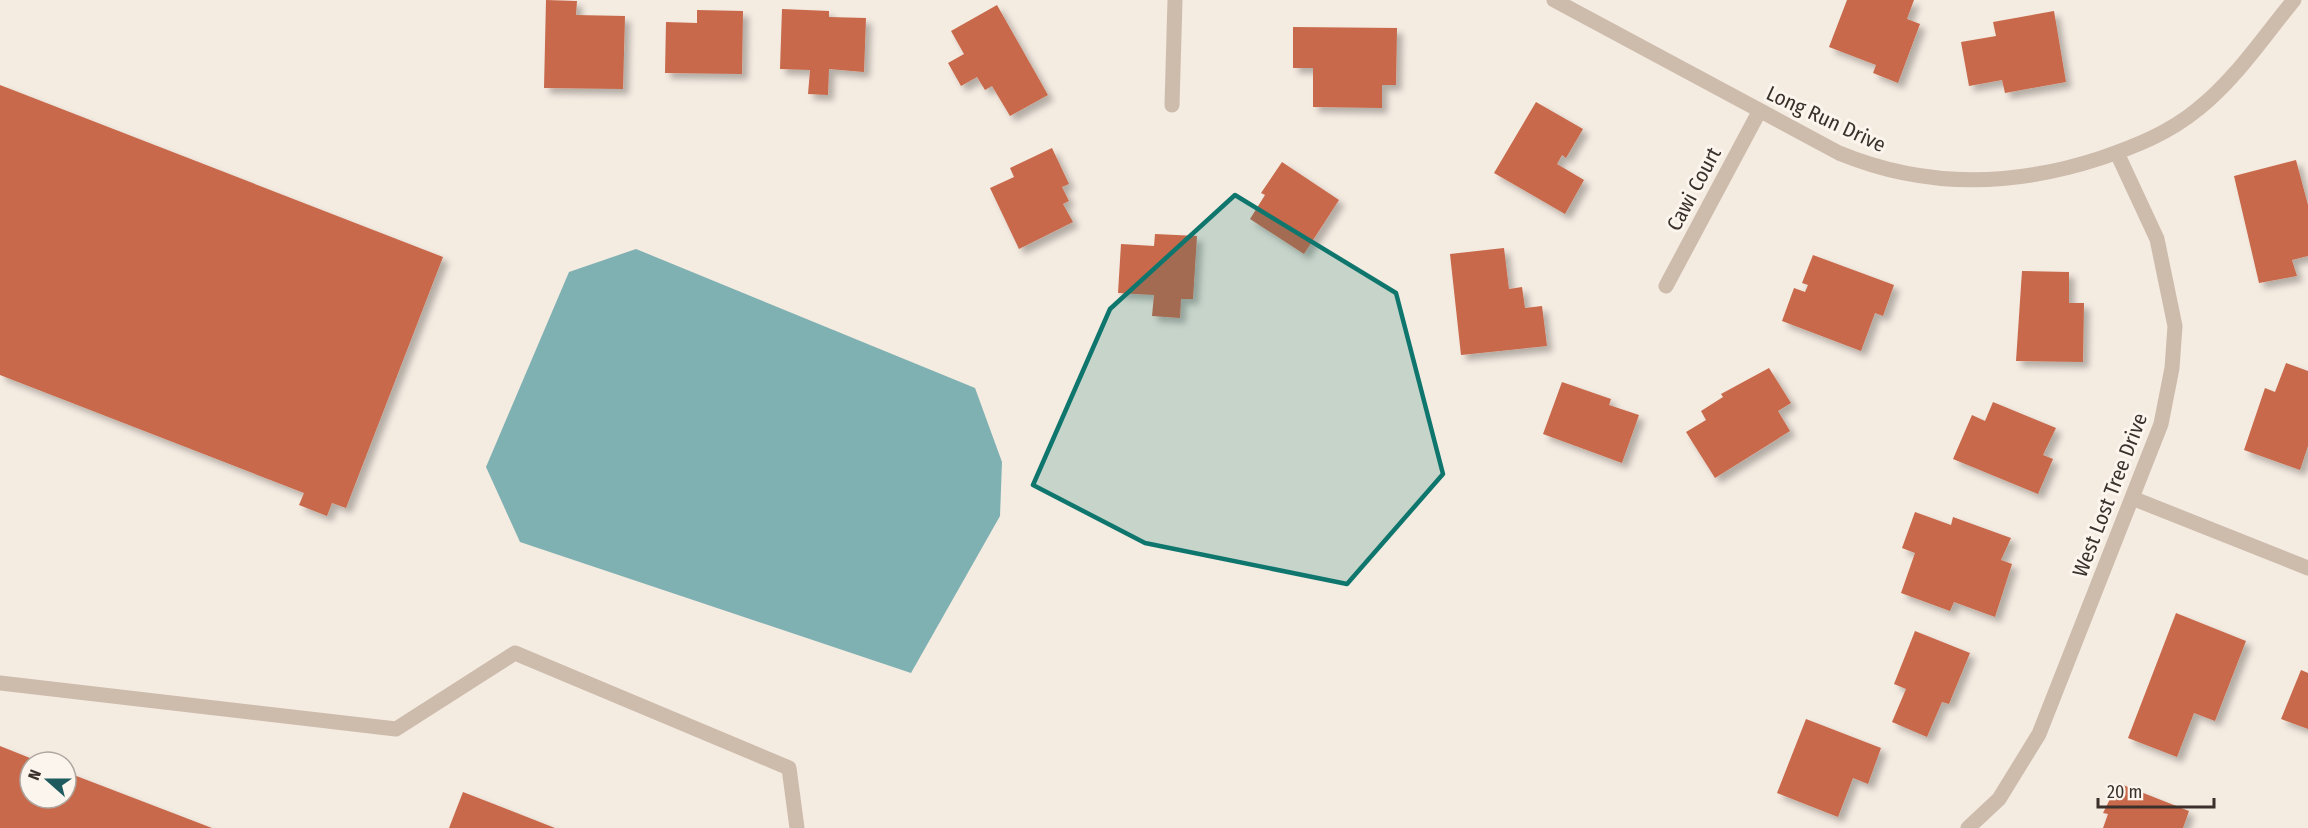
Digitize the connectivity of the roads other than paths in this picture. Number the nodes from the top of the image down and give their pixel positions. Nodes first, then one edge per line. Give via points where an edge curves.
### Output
1 (1174, 0) edge
2 (1554, 0) edge
3 (2294, 0) edge
4 (1172, 105) dead end
5 (1759, 112) junction
6 (2117, 153) junction
7 (1666, 286) dead end
8 (2132, 498) junction
9 (2308, 567) edge
10 (0, 683) edge
11 (797, 828) edge
12 (1968, 828) edge

1 - 4 street
2 - 5 street, Long Run Drive
3 - 6 street, Long Run Drive via 2199,108 2149,141
5 - 6 street, Long Run Drive via 1858,160 1928,178 2017,178 2054,172
5 - 7 street, Cawi Court
6 - 8 street, West Lost Tree Drive via 2157,239 2175,326 2161,424
8 - 9 street
8 - 12 street, West Lost Tree Drive via 2039,734 1999,799
10 - 11 street via 396,729 515,653 789,768

